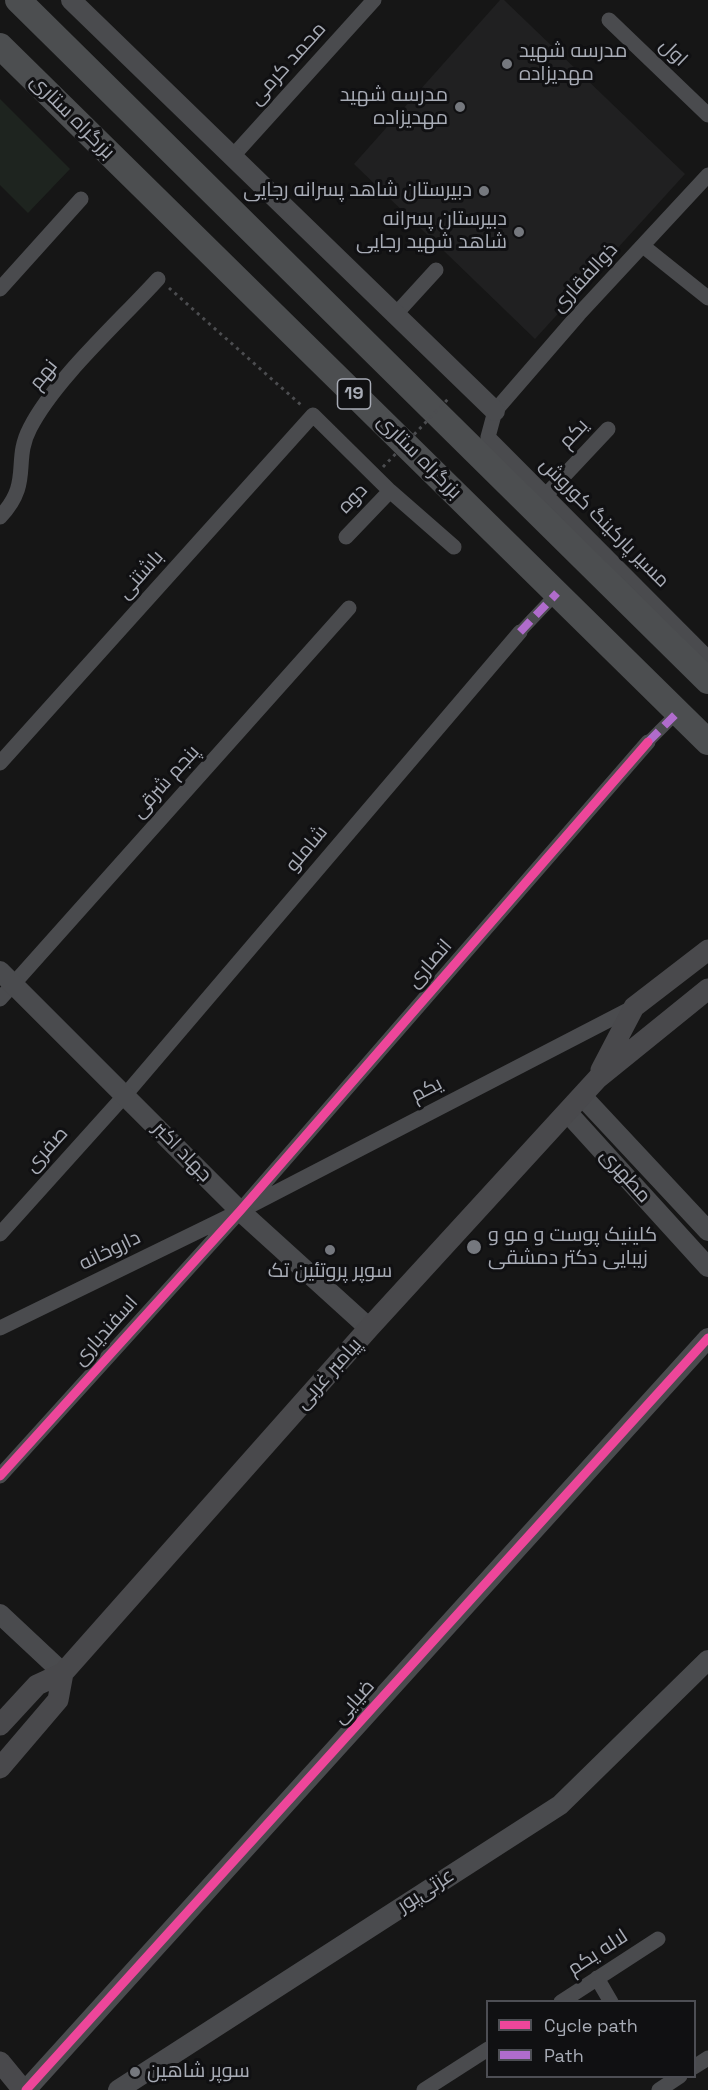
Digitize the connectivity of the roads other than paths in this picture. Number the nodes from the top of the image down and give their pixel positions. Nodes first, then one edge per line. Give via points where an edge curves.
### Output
1 (18, 0) edge
2 (374, 0) edge
3 (81, 3) edge
4 (609, 20) dead end
5 (0, 46) edge
6 (708, 115) edge
7 (232, 157) junction
8 (708, 174) edge
9 (81, 199) dead end
10 (643, 246) junction
11 (436, 270) dead end
12 (158, 279) road end
13 (0, 289) edge
14 (708, 298) edge
15 (394, 316) junction
16 (495, 411) junction
17 (608, 429) dead end
18 (390, 491) junction
19 (546, 495) junction
20 (0, 517) edge
21 (346, 537) dead end
22 (454, 547) dead end
23 (556, 593) junction
24 (349, 608) dead end
25 (520, 632) joint
26 (708, 658) edge
27 (708, 681) edge
28 (678, 712) junction
29 (648, 742) joint
30 (708, 742) edge
31 (0, 763) edge
32 (708, 950) edge
33 (7, 977) edge
34 (708, 989) edge
35 (0, 999) edge
36 (634, 1007) junction
37 (598, 1078) junction
38 (126, 1094) junction
39 (582, 1096) junction
40 (567, 1112) junction
41 (240, 1211) junction
42 (708, 1231) edge
43 (0, 1234) edge
44 (708, 1268) edge
45 (0, 1328) edge
46 (369, 1328) junction
47 (708, 1338) edge
48 (0, 1476) edge
49 (0, 1614) edge
50 (708, 1660) edge
51 (63, 1673) junction
52 (0, 1725) edge
53 (0, 1768) edge
54 (658, 1939) dead end
55 (597, 1978) junction
56 (563, 2000) edge
57 (610, 2000) edge
58 (486, 2050) edge
59 (0, 2062) edge
60 (675, 2078) edge
61 (0, 2084) edge
62 (661, 2084) edge
63 (5, 2090) edge
64 (25, 2090) edge
65 (118, 2090) edge
66 (424, 2090) edge

1 - 27 highway, 19
2 - 7 street, محمد کرمی
3 - 7 street
4 - 6 street, اول
5 - 23 highway, بزرگراه ستاری / 19
7 - 15 street
8 - 10 street, ذوالفقاری
9 - 13 street
10 - 14 street
10 - 16 street, ذوالفقاری
11 - 15 street
12 - 20 street, نهم via 59,387 30,428 23,448 21,483
15 - 16 street
16 - 19 street, مسیر پارکینگ کوروش via 488,437
17 - 19 street, یکم
18 - 21 street, دوه
18 - 22 street
18 - 31 street, باشتنی via 313,415
19 - 26 street, مسیر پارکینگ کوروش
23 - 25 street
23 - 28 highway, بزرگراه ستاری / 19
24 - 33 street, پنجم شرقی
25 - 38 street, شاملو
28 - 29 street
28 - 30 highway, بزرگراه ستاری / 19
29 - 41 street, انصاری
32 - 36 main road, پیامبر غربی
33 - 35 street, پنجم شرقی
33 - 38 street, جهاد اکبر
34 - 37 main road, پیامبر غربی
36 - 37 main road, پیامبر غربی
36 - 41 street, یکم
37 - 39 main road, پیامبر غربی
38 - 41 street, جهاد اکبر
38 - 43 street, صفری
39 - 40 main road, پیامبر غربی
39 - 42 street, مطهری
40 - 44 street, مطهری
40 - 46 main road, پیامبر غربی
41 - 45 street, داروخانه
41 - 46 street, جهاد اکبر
41 - 48 street, اسفندیاری
46 - 51 main road, پیامبر غربی
47 - 64 street, ضیایی
49 - 51 street
50 - 65 street, عزتی‌پور via 560,1804
51 - 52 main road, پیامبر غربی via 37,1685
51 - 53 main road, پیامبر غربی via 58,1700
54 - 55 street, لاله یکم
55 - 56 street, لاله یکم
55 - 57 street
58 - 66 street
59 - 64 main road
60 - 62 street
61 - 63 main road

